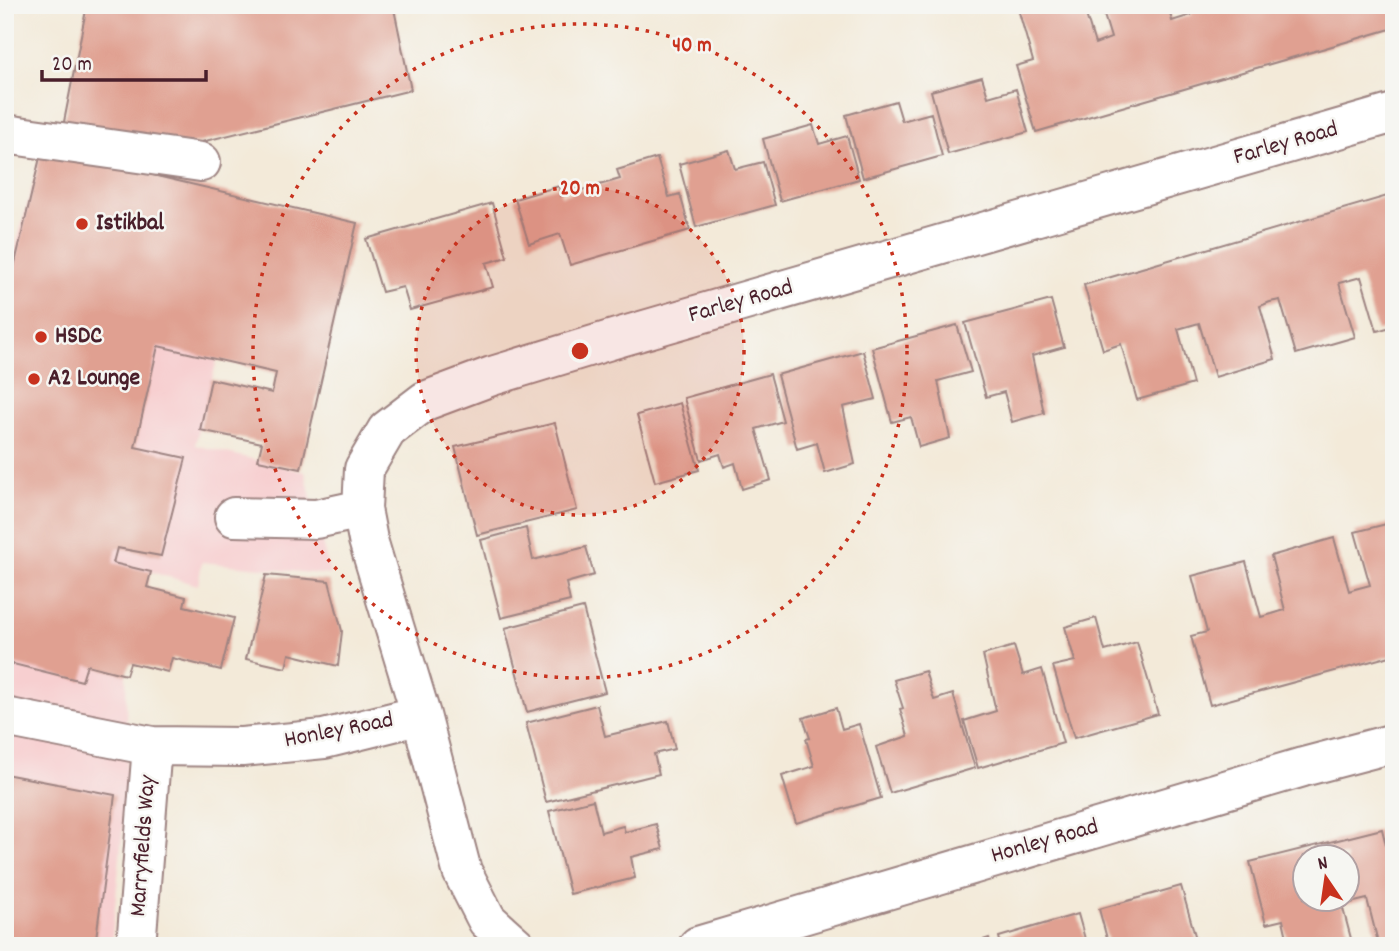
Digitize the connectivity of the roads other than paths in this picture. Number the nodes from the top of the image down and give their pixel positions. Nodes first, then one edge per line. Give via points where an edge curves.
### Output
1 (1394, 113) edge
2 (5, 134) edge
3 (201, 162) dead end
4 (362, 509) junction
5 (234, 517) dead end
6 (421, 715) junction
7 (5, 717) edge
8 (1394, 743) edge
9 (152, 747) junction
10 (136, 946) edge
11 (516, 946) edge
12 (698, 946) edge

1 - 4 street, Farley Road via 617,338 425,401 387,430 364,470
2 - 3 street
4 - 5 street via 316,519
4 - 6 street, Farley Road
6 - 9 street, Honley Road via 324,739 242,747
6 - 11 street, Honley Road via 462,871 487,919
7 - 9 street, Honley Road
8 - 12 street, Honley Road
9 - 10 street, Marryfields Way

